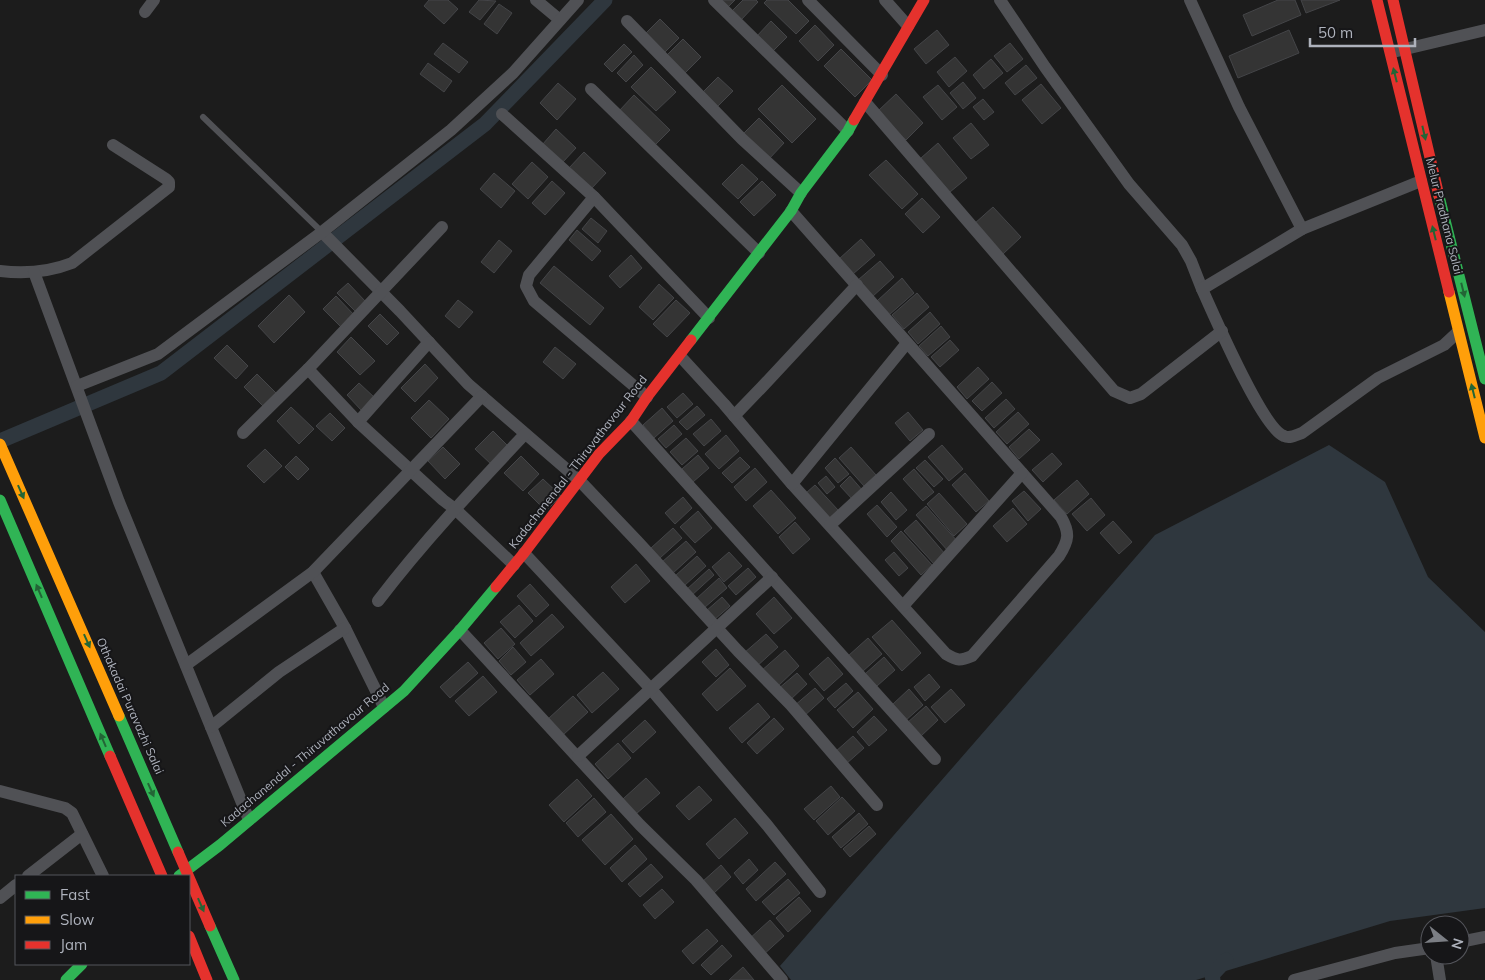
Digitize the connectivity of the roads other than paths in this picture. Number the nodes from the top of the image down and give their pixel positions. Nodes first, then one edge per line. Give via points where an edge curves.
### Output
1 (154, 0) edge
2 (536, 0) edge
3 (578, 0) edge
4 (714, 0) edge
5 (808, 0) edge
6 (885, 0) edge
7 (924, 0) edge
8 (1000, 0) edge
9 (1190, 0) edge
10 (1377, 0) edge
11 (1394, 0) edge
12 (145, 12) dead end
13 (560, 20) junction
14 (626, 21) dead end
15 (908, 26) junction
16 (1485, 30) edge
17 (1404, 50) junction
18 (1390, 52) junction
19 (882, 75) junction
20 (591, 89) dead end
21 (865, 102) junction
22 (502, 114) dead end
23 (204, 117) dead end
24 (848, 131) junction
25 (113, 145) dead end
26 (1421, 181) junction
27 (801, 193) junction
28 (594, 197) junction
29 (790, 211) junction
30 (442, 227) dead end
31 (1302, 228) junction
32 (328, 238) junction
33 (759, 253) junction
34 (0, 270) edge
35 (34, 272) junction
36 (857, 285) junction
37 (1202, 289) junction
38 (380, 292) junction
39 (709, 318) junction
40 (1222, 332) junction
41 (1458, 332) junction
42 (430, 342) junction
43 (907, 343) junction
44 (680, 356) junction
45 (308, 369) junction
46 (1485, 379) edge
47 (79, 389) junction
48 (482, 396) junction
49 (647, 397) junction
50 (734, 416) junction
51 (631, 421) junction
52 (358, 422) junction
53 (243, 433) dead end
54 (525, 434) junction
55 (929, 434) dead end
56 (1485, 438) edge
57 (1, 446) edge
58 (411, 470) junction
59 (1022, 473) junction
60 (579, 480) junction
61 (792, 484) junction
62 (0, 500) edge
63 (455, 508) junction
64 (830, 525) junction
65 (524, 553) junction
66 (514, 565) junction
67 (313, 572) junction
68 (772, 577) junction
69 (378, 602) dead end
70 (903, 606) junction
71 (345, 628) junction
72 (717, 628) junction
73 (460, 630) junction
74 (186, 665) junction
75 (650, 688) junction
76 (384, 707) junction
77 (211, 727) junction
78 (578, 756) junction
79 (935, 759) dead end
80 (0, 791) edge
81 (877, 805) dead end
82 (249, 820) junction
83 (82, 834) junction
84 (29, 875) edge
85 (102, 875) edge
86 (162, 875) edge
87 (180, 875) edge
88 (188, 875) edge
89 (190, 880) edge
90 (15, 887) edge
91 (820, 892) dead end
92 (0, 898) edge
93 (1485, 937) edge
94 (190, 938) edge
95 (1470, 940) edge
96 (1420, 949) edge
97 (81, 965) edge
98 (1438, 965) edge
99 (66, 980) edge
100 (207, 980) edge
101 (234, 980) edge
102 (782, 980) edge
103 (1294, 980) edge
104 (1440, 980) edge

1 - 12 street
2 - 13 street
3 - 13 street
4 - 24 street
5 - 19 street
6 - 15 street
7 - 15 main road, Kadachanendal - Thiruvathavour Road
8 - 37 street via 1129,184 1182,245
9 - 31 street via 1239,107
10 - 18 main road, Melur Pradhana Salai
11 - 17 main road, Melur Pradhana Salai
13 - 32 street via 513,73
14 - 27 street
15 - 19 main road, Kadachanendal - Thiruvathavour Road
16 - 17 street
17 - 18 street
17 -> 46 main road, Melur Pradhana Salai
26 -> 18 main road, Melur Pradhana Salai
19 - 21 main road, Kadachanendal - Thiruvathavour Road
20 - 33 street
21 - 24 main road, Kadachanendal - Thiruvathavour Road
21 - 40 street via 1114,391 1130,398 1141,394
22 - 28 street
23 - 32 lane
24 - 27 main road, Kadachanendal - Thiruvathavour Road
25 - 35 street via 169,182 168,187 72,263
26 - 31 street
41 -> 26 main road, Melur Pradhana Salai
27 - 29 main road, Kadachanendal - Thiruvathavour Road
28 - 39 street
28 - 49 street via 529,274 526,286 534,301
29 - 33 main road, Kadachanendal - Thiruvathavour Road
29 - 36 street
30 - 38 street
31 - 37 street
32 - 38 street
32 - 47 street via 158,354
33 - 39 main road, Kadachanendal - Thiruvathavour Road
34 - 35 street
35 - 47 street
36 - 43 street
36 - 50 street
37 - 40 street
38 - 42 street
38 - 45 street
39 - 44 main road, Kadachanendal - Thiruvathavour Road
40 - 41 street via 1254,399 1274,431 1291,438 1378,378 1444,344
56 -> 41 main road, Melur Pradhana Salai
42 - 48 street
42 - 52 street
43 - 59 street
43 - 61 street
44 - 49 main road, Kadachanendal - Thiruvathavour Road
44 - 50 street
45 - 52 street
45 - 53 street
47 - 74 street via 119,502
48 - 54 street
48 - 58 street
49 - 51 main road, Kadachanendal - Thiruvathavour Road
50 - 61 street
51 - 60 main road, Kadachanendal - Thiruvathavour Road
51 - 68 street
52 - 58 street
54 - 60 street
54 - 63 street
55 - 64 street
57 -> 88 main road, Othakadai Puravazhi Salai, bridge
58 - 63 street
58 - 67 street
59 - 70 street
59 - 70 street via 1061,517 1068,537 1059,556 972,656 962,661 946,654
60 - 65 main road, Kadachanendal - Thiruvathavour Road
60 - 72 street
61 - 64 street
86 -> 62 main road
63 - 66 street
63 - 69 street
64 - 70 street
65 - 66 main road, Kadachanendal - Thiruvathavour Road
65 - 75 street
66 - 73 main road, Kadachanendal - Thiruvathavour Road
67 - 71 street
67 - 74 street
68 - 72 street
68 - 79 street
71 - 76 street
71 - 77 street via 280,672
72 - 75 street
72 - 81 street via 791,705
73 - 76 main road, Kadachanendal - Thiruvathavour Road via 404,691
73 - 78 street
74 - 77 street
75 - 78 street
75 - 91 street
76 - 82 main road, Kadachanendal - Thiruvathavour Road
77 - 82 street
78 - 102 street via 640,825 696,880
80 - 83 street via 65,808 72,813
82 - 87 main road, Kadachanendal - Thiruvathavour Road
83 - 84 street
83 - 85 street
89 -> 101 main road, Othakadai Puravazhi Salai, bridge
90 - 92 street
93 - 95 street
94 - 100 main road
96 - 103 street
97 - 99 main road
98 - 104 street

